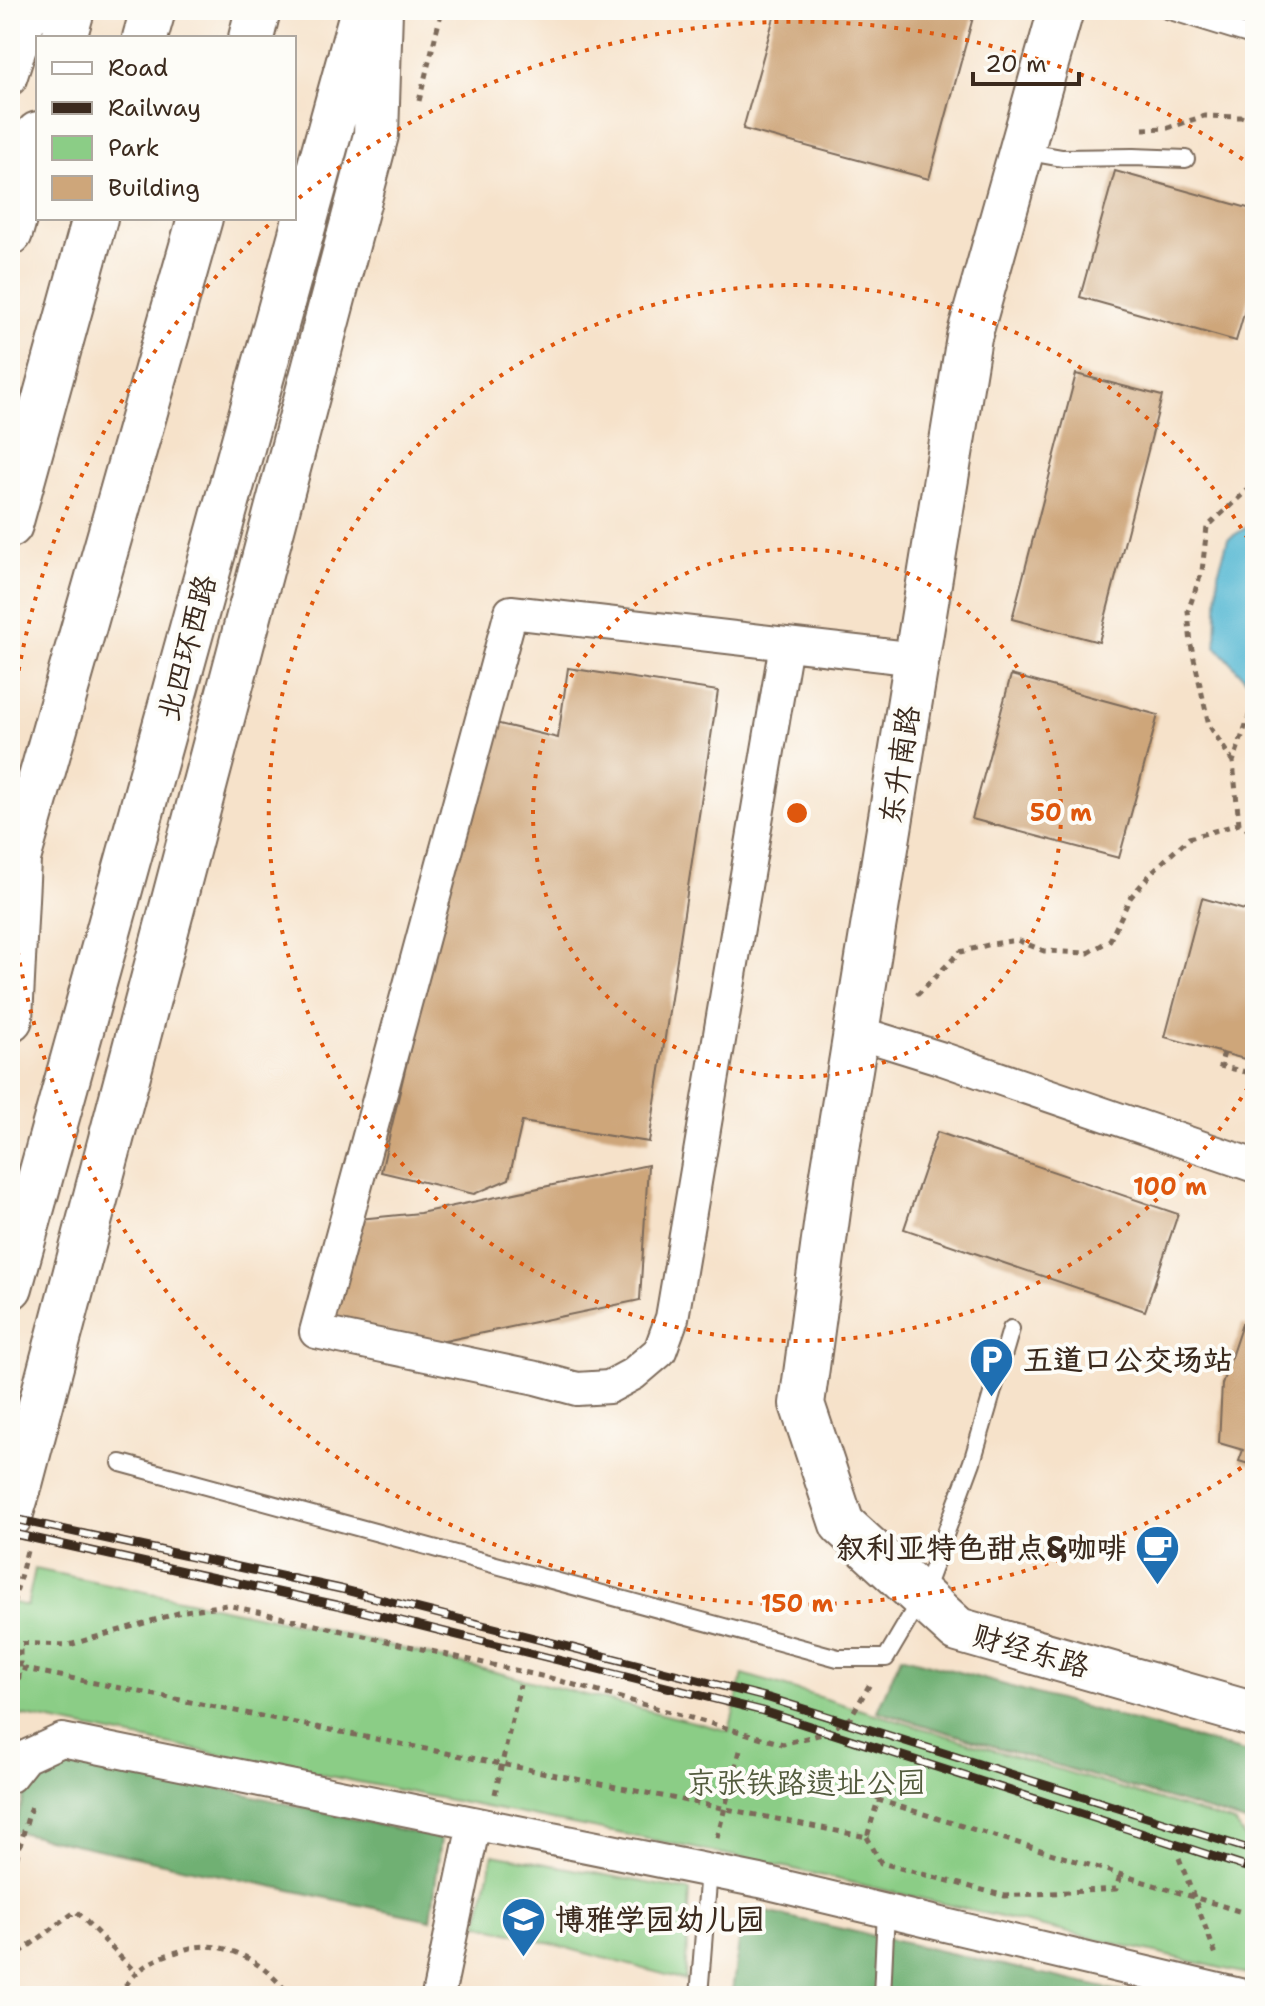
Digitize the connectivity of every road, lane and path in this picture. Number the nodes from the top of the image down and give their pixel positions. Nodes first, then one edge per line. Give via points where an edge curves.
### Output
1 (50, 10) edge
2 (72, 10) edge
3 (153, 10) edge
4 (258, 10) edge
5 (363, 10) edge
6 (380, 10) edge
7 (1061, 10) edge
8 (1167, 10) edge
9 (65, 36) edge
10 (146, 36) edge
11 (252, 36) edge
12 (1255, 37) edge
13 (10, 79) edge
14 (1255, 123) edge
15 (1129, 129) dead end
16 (36, 141) edge
17 (1021, 150) junction
18 (1186, 159) dead end
19 (94, 220) edge
20 (199, 220) edge
21 (10, 233) edge
22 (1255, 483) edge
23 (10, 525) edge
24 (786, 644) junction
25 (917, 659) junction
26 (1255, 699) edge
27 (1233, 762) junction
28 (1239, 824) junction
29 (1255, 834) edge
30 (14, 874) edge
31 (917, 995) dead end
32 (10, 1019) edge
33 (856, 1032) junction
34 (1224, 1053) dead end
35 (1255, 1074) edge
36 (1255, 1166) edge
37 (10, 1287) edge
38 (1011, 1329) dead end
39 (121, 1463) dead end
40 (10, 1516) edge
41 (842, 1524) joint
42 (922, 1597) junction
43 (10, 1643) edge
44 (20, 1644) junction
45 (886, 1658) junction
46 (10, 1666) edge
47 (20, 1668) junction
48 (520, 1685) dead end
49 (1255, 1715) edge
50 (13, 1729) dead end
51 (741, 1747) dead end
52 (502, 1765) junction
53 (23, 1785) edge
54 (725, 1809) junction
55 (480, 1825) junction
56 (867, 1837) junction
57 (1179, 1858) dead end
58 (709, 1870) junction
59 (1120, 1875) junction
60 (10, 1882) edge
61 (1193, 1897) junction
62 (886, 1911) junction
63 (1255, 1916) edge
64 (10, 1960) edge
65 (136, 1973) junction
66 (1170, 1987) edge
67 (1238, 1994) edge
68 (119, 1996) edge
69 (290, 1996) edge
70 (438, 1996) edge
71 (699, 1996) edge
72 (882, 1996) edge

1 - 13 street via 30,17
2 - 9 main road
3 - 10 main road
4 - 11 main road
5 - 37 main road, 北四环西路
6 - 40 main road via 376,135
7 - 17 main road, 东升南路
8 - 12 lane
14 - 15 path via 1241,117 1204,116 1168,128
16 - 21 main road
17 - 18 lane via 1062,158
17 - 25 main road, 东升南路 via 969,337
19 - 23 main road
20 - 30 main road
22 - 27 path via 1207,527 1202,571 1188,611 1209,725
24 - 24 street via 511,612 316,1332 577,1389 609,1387 660,1351 672,1318
24 - 25 street
25 - 33 main road, 东升南路
26 - 27 path
27 - 28 path
28 - 29 path
28 - 31 path via 1189,838 1130,898 1110,940 1088,953 1044,951 1017,940 992,944 960,952
30 - 32 main road
33 - 36 street
33 - 41 main road, 东升南路 via 802,1404
34 - 35 path via 1220,1066
38 - 42 lane via 972,1462
39 - 45 lane via 838,1658
41 - 42 main road, 财经东路
42 - 45 lane
42 - 49 main road, 财经东路 via 958,1630
43 - 44 path
44 - 45 path via 69,1645 185,1611 227,1605 550,1678 783,1744 822,1734 850,1718
44 - 47 path
46 - 47 path
47 - 50 path
47 - 52 path
48 - 52 path
51 - 54 path
52 - 54 path
52 - 55 path
53 - 55 street via 25,1757 62,1740
53 - 60 path via 30,1808
54 - 56 path
54 - 58 path
55 - 58 street
55 - 70 street
56 - 59 path via 881,1863 1005,1896 1116,1889
56 - 59 path via 878,1800
57 - 61 path
58 - 62 street
58 - 71 lane
59 - 61 path
61 - 63 path
61 - 67 path
62 - 66 street
62 - 72 lane
64 - 65 path via 76,1911
65 - 68 path
65 - 69 path via 165,1955 197,1946 224,1949 265,1969
66 - 67 street

